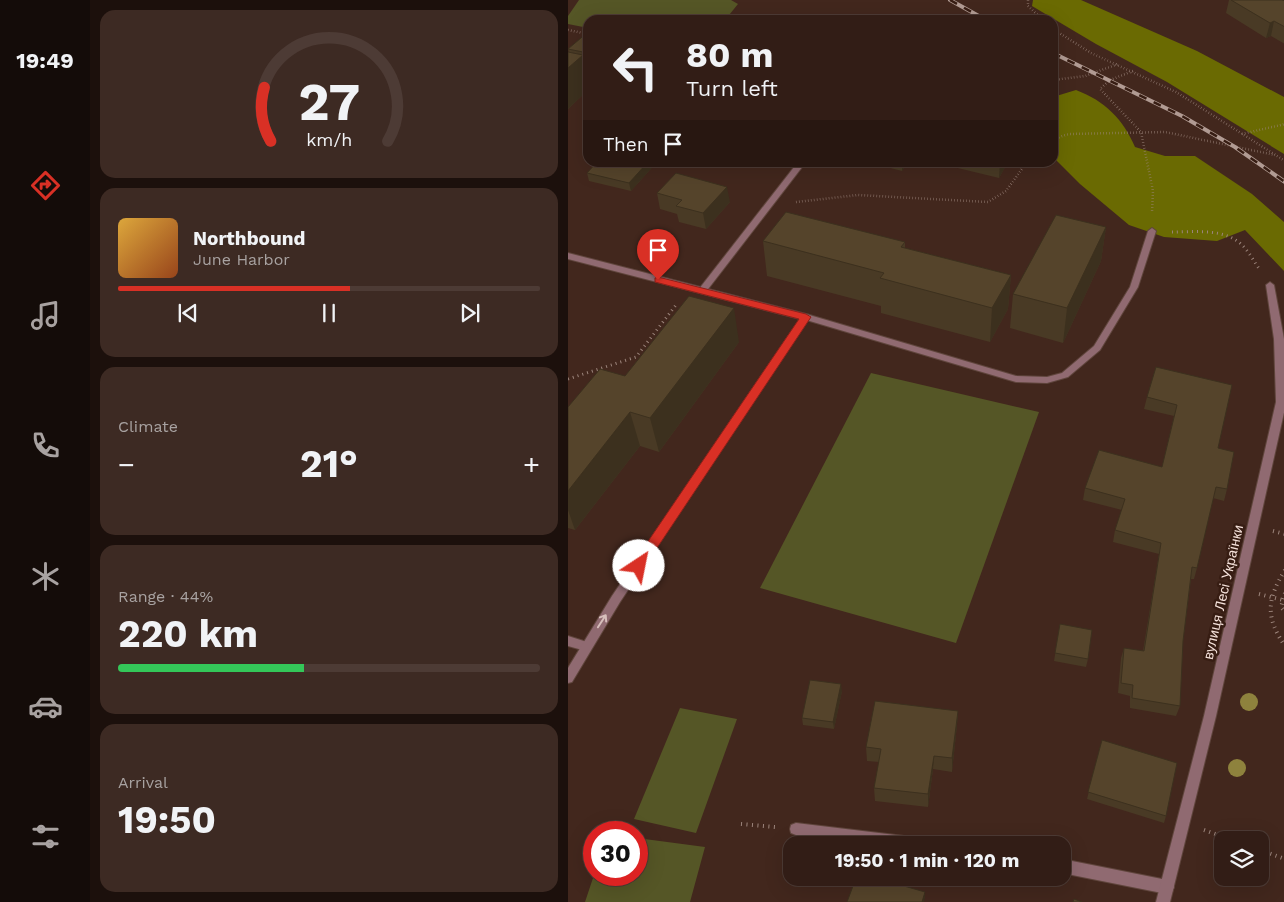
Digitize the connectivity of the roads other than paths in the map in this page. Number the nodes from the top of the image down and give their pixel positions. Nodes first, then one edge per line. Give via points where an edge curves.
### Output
1 (798, 167) edge
2 (1152, 231) road end
3 (568, 256) edge
4 (1270, 285) road end
5 (702, 291) junction
6 (806, 317) junction
7 (568, 641) edge
8 (586, 646) junction
9 (568, 678) edge
10 (796, 830) road end
11 (850, 836) edge
12 (1071, 868) edge
13 (1166, 887) junction
14 (1163, 902) edge

1 - 5 street
2 - 6 street via 1134,287 1098,348 1065,375 1046,380 1016,379
3 - 5 street
4 - 13 street, вулиця Лесі Українки via 1280,339 1281,402 1210,716
5 - 6 street
8 -> 6 street
7 - 8 street
8 - 9 street
10 - 11 street
12 - 13 street
13 - 14 street, вулиця Лесі Українки

